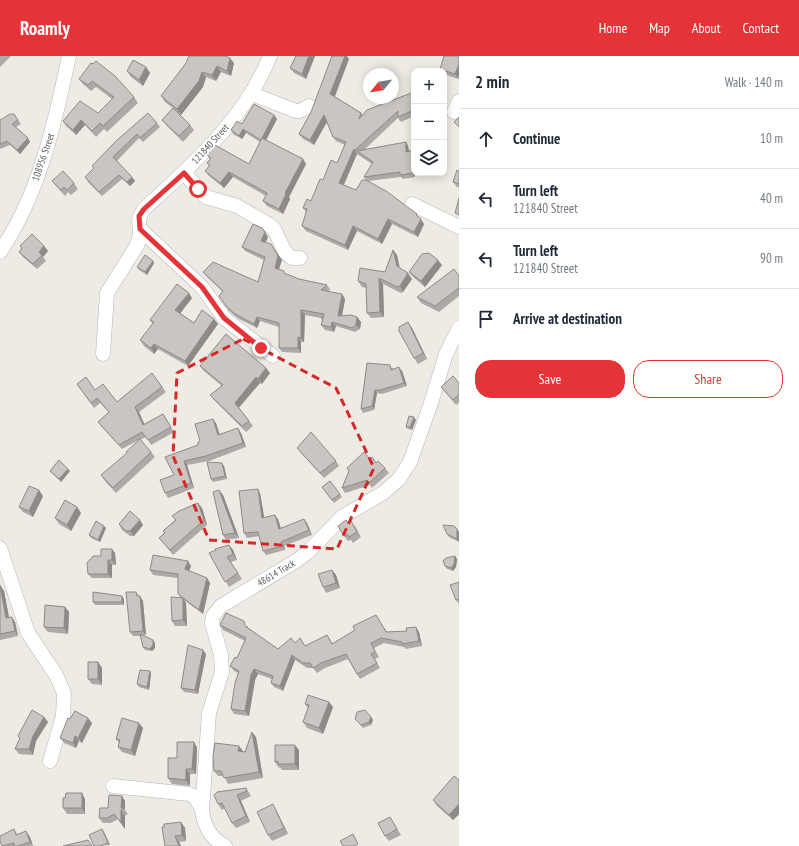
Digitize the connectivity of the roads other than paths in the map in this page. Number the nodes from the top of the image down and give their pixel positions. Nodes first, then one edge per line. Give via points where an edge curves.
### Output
1 (69, 56) edge
2 (270, 56) edge
3 (252, 94) junction
4 (309, 106) dead end
5 (184, 173) junction
6 (412, 204) dead end
7 (459, 226) edge
8 (140, 229) junction
9 (0, 252) edge
10 (300, 258) dead end
11 (459, 328) edge
12 (103, 354) dead end
13 (273, 356) dead end
14 (0, 548) edge
15 (50, 761) dead end
16 (113, 786) dead end
17 (202, 810) junction
18 (225, 846) edge

1 - 9 street, 108956 Street via 55,123 38,174 20,217
2 - 3 street, 121840 Street
3 - 4 street via 296,111
3 - 5 street, 121840 Street via 219,136
5 - 8 street, 121840 Street via 144,209 139,216
5 - 10 street via 206,197 237,206 268,224 274,229 285,252 292,258
6 - 7 street
8 - 12 street, 121840 Street via 136,247 106,293
8 - 13 street via 202,287 224,318
11 - 17 street, 48614 Track via 446,354 410,462 399,479 383,493 342,517 296,561 221,606 213,616 213,630 220,648 222,665 208,725
14 - 15 street via 28,633 56,675 64,693 63,716
16 - 17 street via 189,794 195,797
17 - 18 street, 48614 Track via 203,820 210,835

